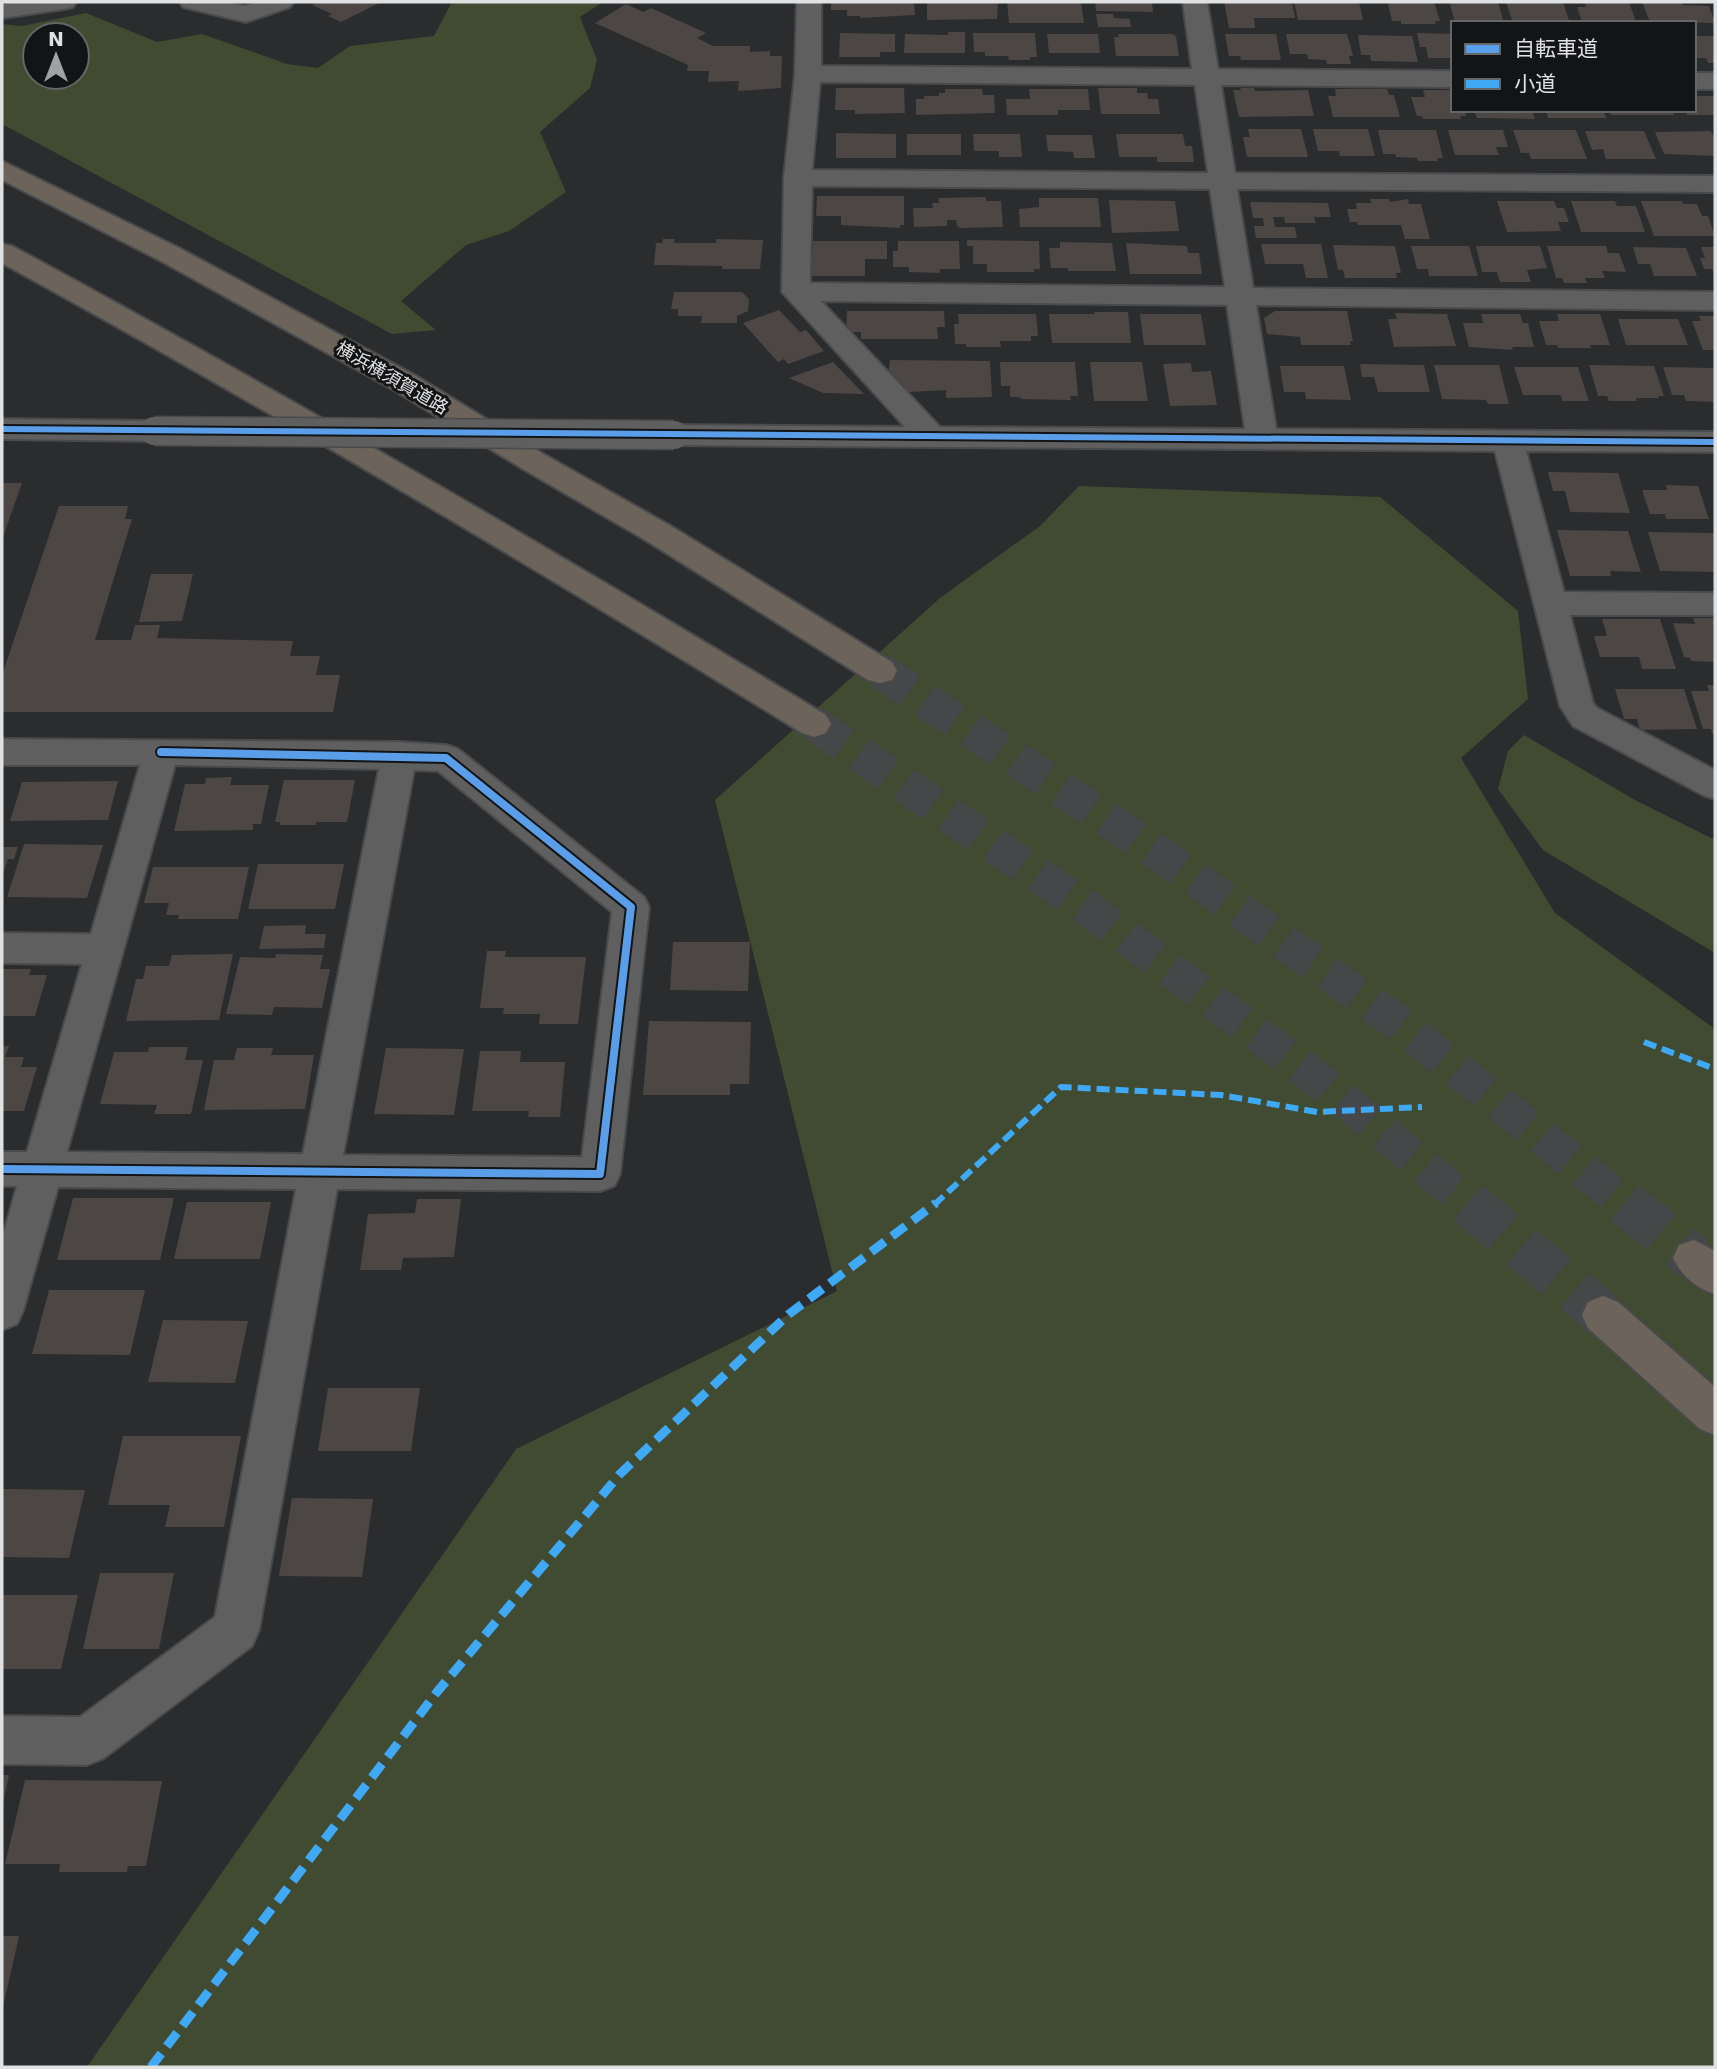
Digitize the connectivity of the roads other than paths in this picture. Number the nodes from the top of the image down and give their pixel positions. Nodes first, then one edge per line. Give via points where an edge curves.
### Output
1 (64, 2) edge
2 (192, 2) edge
3 (281, 2) edge
4 (809, 2) edge
5 (1195, 2) edge
6 (2, 11) edge
7 (808, 74) junction
8 (1208, 77) junction
9 (1451, 79) edge
10 (1696, 80) edge
11 (1715, 81) edge
12 (2, 169) edge
13 (798, 177) junction
14 (1224, 181) junction
15 (1715, 184) edge
16 (2, 252) edge
17 (796, 292) junction
18 (1240, 297) junction
19 (1715, 301) edge
20 (2, 429) edge
21 (931, 436) junction
22 (1262, 438) junction
23 (1508, 440) junction
24 (1715, 442) edge
25 (1550, 603) junction
26 (1715, 604) edge
27 (880, 671) tunnel mouth
28 (814, 724) tunnel mouth
29 (2, 752) edge
30 (161, 752) junction
31 (399, 755) junction
32 (1715, 786) edge
33 (2, 948) edge
34 (106, 949) junction
35 (2, 1169) edge
36 (44, 1170) junction
37 (319, 1174) junction
38 (2, 1311) edge
39 (1603, 1315) tunnel mouth
40 (1715, 1415) edge
41 (2, 1741) edge

1 - 6 street
2 - 3 street via 246,13
4 - 7 street
5 - 8 street
7 - 8 street
7 - 13 street
8 - 9 street
8 - 14 street
10 - 11 street
12 - 27 highway, 横浜横須賀道路 via 405,383
13 - 14 street
13 - 17 street
14 - 15 street
14 - 18 street
16 - 28 highway via 211,365 581,581
17 - 18 street
17 - 21 street
18 - 19 street
18 - 22 street
20 - 21 street, bridge
21 - 22 street
22 - 23 street
23 - 24 street
23 - 25 street
25 - 26 street
25 - 32 street via 1577,706 1585,717
29 - 30 street
30 - 31 street
30 - 34 street
31 - 37 street
31 - 37 street via 446,758 631,907 600,1174
33 - 34 street
34 - 36 street
35 - 36 street
36 - 37 street
36 - 38 street
37 - 41 street via 236,1630 86,1741
39 - 40 highway

